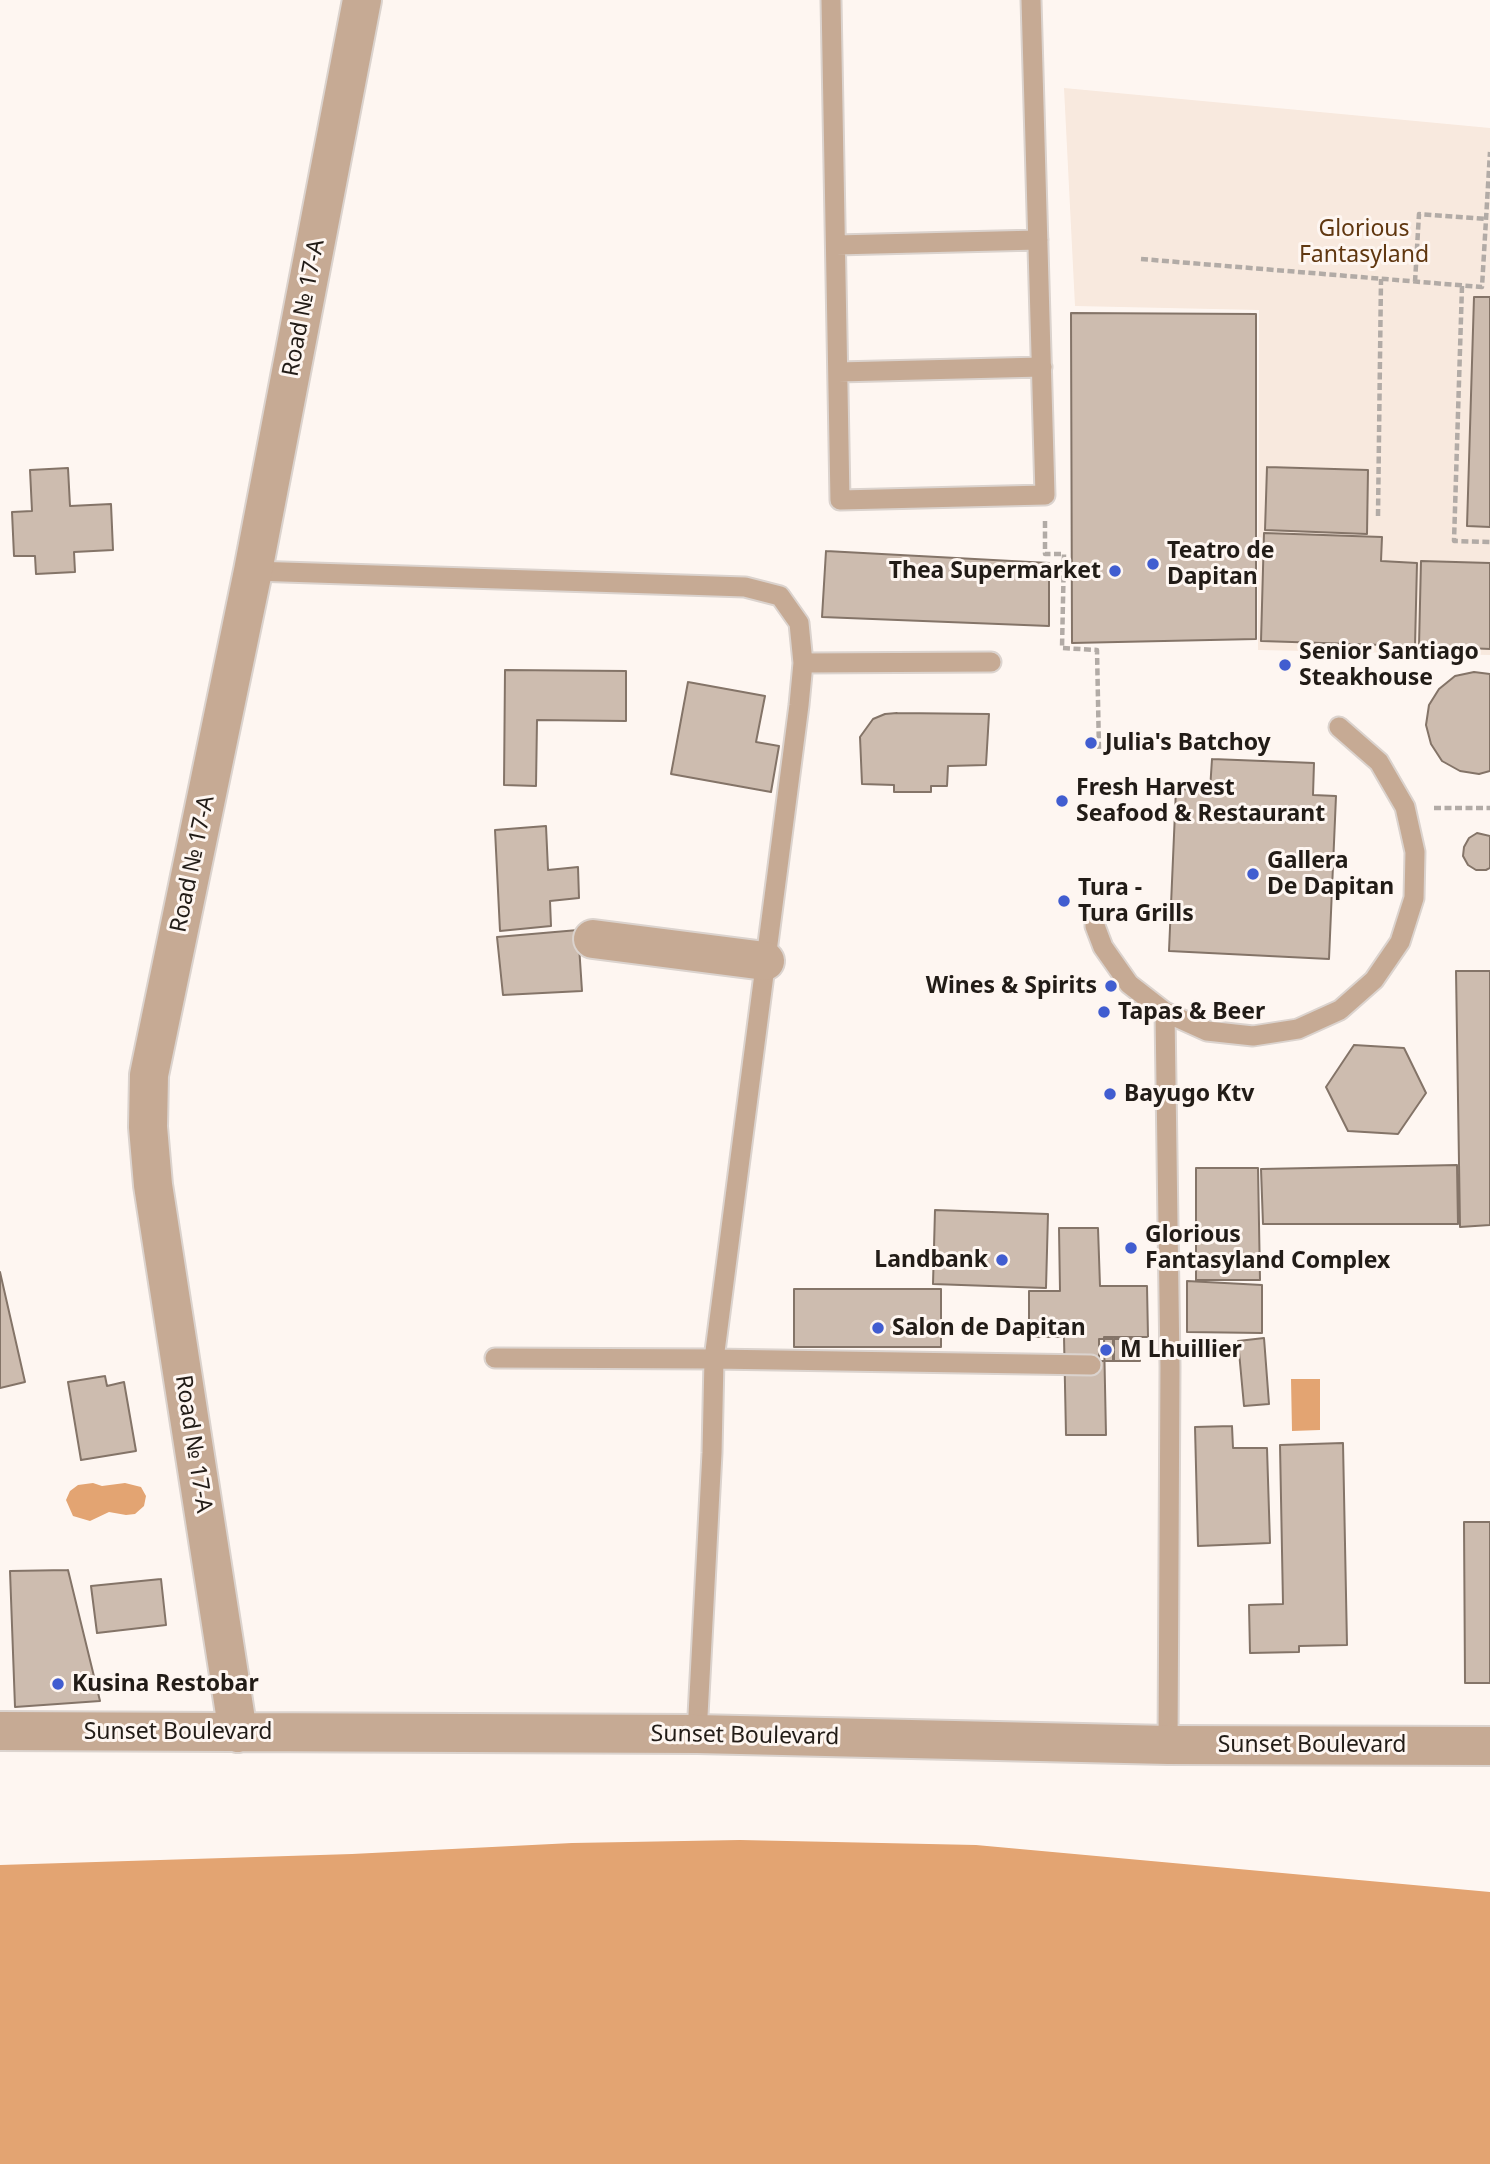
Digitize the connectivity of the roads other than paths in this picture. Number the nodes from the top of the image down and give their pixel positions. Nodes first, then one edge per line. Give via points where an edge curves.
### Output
1 (362, 0) edge
2 (831, 0) edge
3 (1031, 0) edge
4 (1038, 240) junction
5 (835, 244) junction
6 (1042, 367) junction
7 (838, 372) junction
8 (253, 571) junction
9 (991, 662) dead end
10 (803, 663) junction
11 (1339, 727) dead end
12 (1095, 926) dead end
13 (593, 939) dead end
14 (765, 961) junction
15 (1165, 1012) junction
16 (495, 1358) dead end
17 (714, 1359) junction
18 (1091, 1364) dead end
19 (0, 1731) edge
20 (238, 1733) junction
21 (697, 1734) junction
22 (1168, 1745) junction
23 (1490, 1746) edge

1 - 8 street, Road № 17-A
2 - 5 lane
3 - 4 lane
4 - 5 lane
4 - 6 lane
5 - 7 lane
6 - 7 lane
6 - 7 lane via 1045,495 840,500
8 - 10 lane via 745,587 780,597 799,623
8 - 20 street, Road № 17-A via 149,1075 148,1127 153,1185
9 - 10 lane
10 - 14 lane
11 - 15 lane via 1379,762 1405,807 1415,852 1414,898 1400,942 1374,981 1340,1010 1298,1029 1253,1036 1207,1031
12 - 15 lane via 1102,947 1129,984
13 - 14 street
14 - 17 lane
15 - 22 lane via 1170,1367
16 - 17 lane
17 - 18 lane
17 - 21 lane
19 - 20 street, Sunset Boulevard
20 - 21 street, Sunset Boulevard
21 - 22 street, Sunset Boulevard
22 - 23 street, Sunset Boulevard

